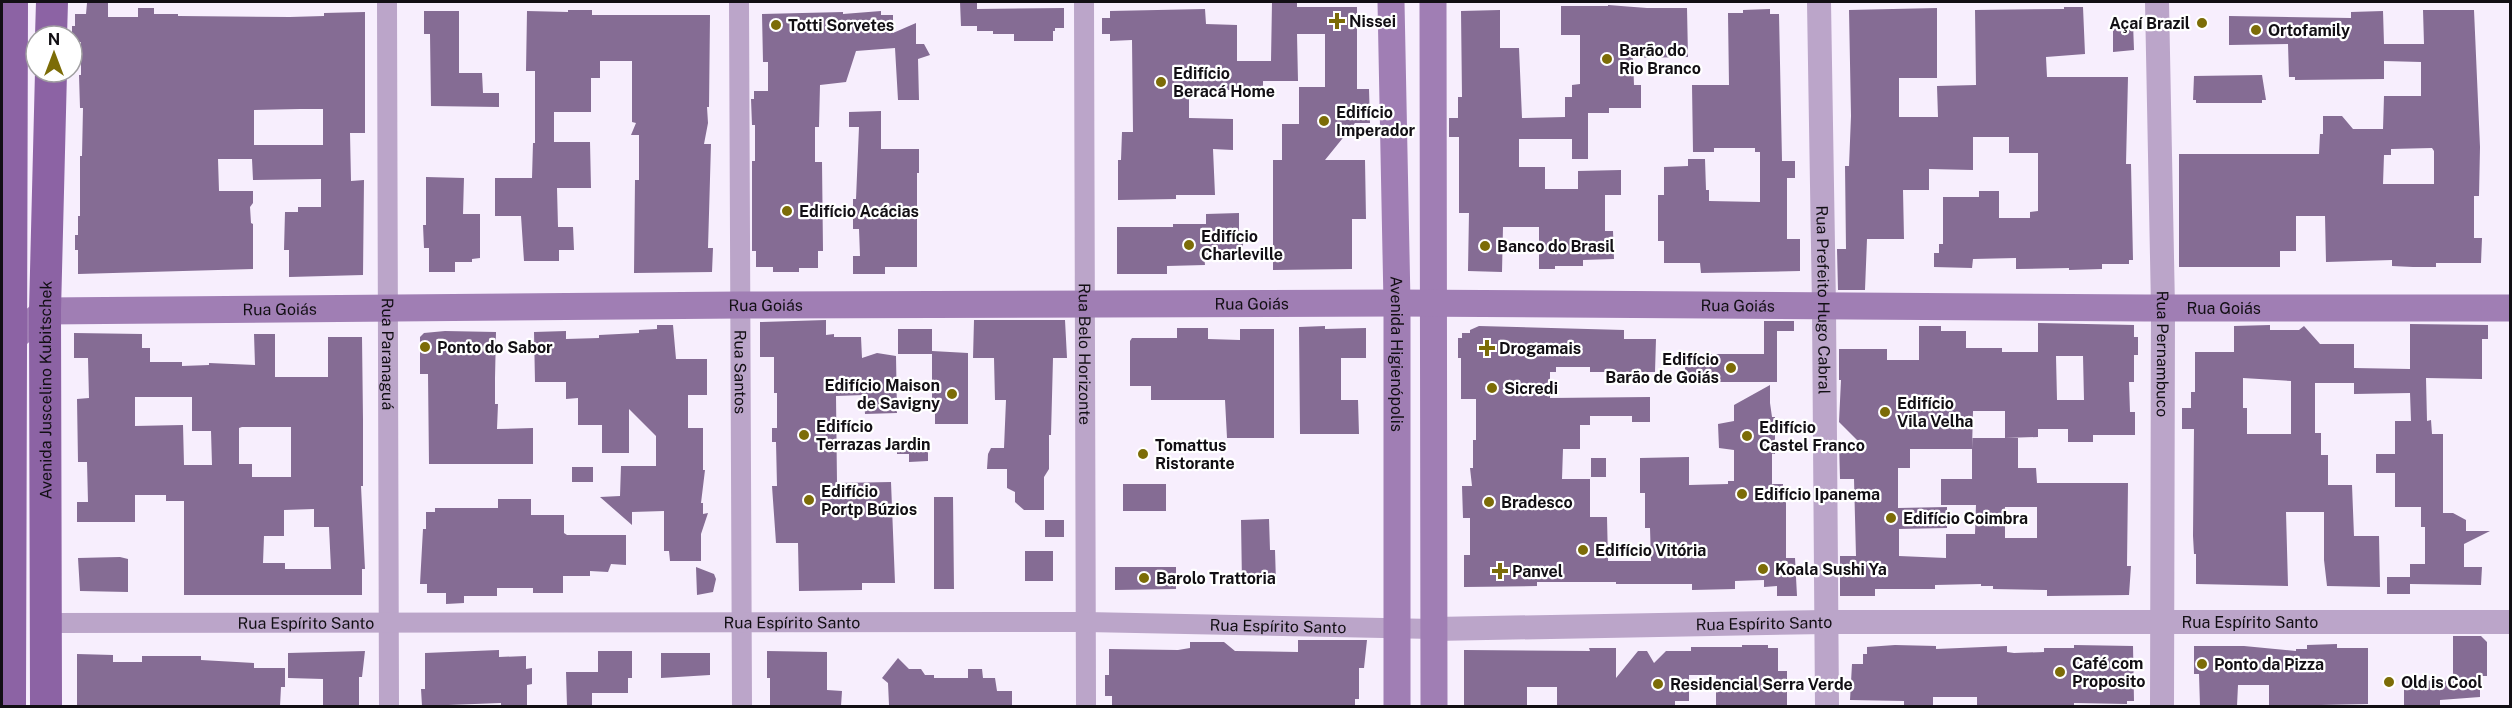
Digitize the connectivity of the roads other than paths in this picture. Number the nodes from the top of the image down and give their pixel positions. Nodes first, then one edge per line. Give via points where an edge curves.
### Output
1 (12, 2) edge
2 (52, 2) edge
3 (387, 2) edge
4 (739, 2) edge
5 (1084, 2) edge
6 (1391, 2) edge
7 (1433, 2) edge
8 (1819, 2) edge
9 (2157, 2) edge
10 (51, 24) edge
11 (51, 84) edge
12 (6, 126) edge
13 (1397, 303) junction
14 (1432, 303) junction
15 (740, 305) junction
16 (1085, 305) junction
17 (7, 307) edge
18 (1824, 307) junction
19 (2163, 308) junction
20 (2511, 308) edge
21 (388, 309) junction
22 (45, 311) junction
23 (7, 339) edge
24 (742, 622) junction
25 (1086, 622) junction
26 (1826, 622) junction
27 (2161, 622) junction
28 (2511, 622) edge
29 (45, 623) junction
30 (389, 623) junction
31 (1434, 629) junction
32 (1396, 630) junction
33 (10, 706) edge
34 (45, 706) edge
35 (389, 706) edge
36 (742, 706) edge
37 (1086, 706) edge
38 (1397, 706) edge
39 (1434, 706) edge
40 (1827, 706) edge
41 (2162, 706) edge

1 - 12 main road
2 - 10 main road
3 - 21 street, Rua Paranaguá
4 - 15 street, Rua Santos
5 - 16 street, Rua Belo Horizonte
6 - 13 main road, Avenida Higienópolis
7 - 14 main road
8 - 18 street, Rua Prefeito Hugo Cabral
9 - 19 street, Rua Pernambuco
11 - 22 main road, Avenida Juscelino Kubitschek
12 - 17 main road
13 - 14 main road, Rua Goiás
13 - 16 main road, Rua Goiás
13 - 32 main road, Avenida Higienópolis
14 - 18 main road, Rua Goiás
14 - 31 main road
15 - 16 main road, Rua Goiás
15 - 21 main road, Rua Goiás
15 - 24 street, Rua Santos
16 - 25 street, Rua Belo Horizonte
17 - 23 main road
18 - 19 main road, Rua Goiás
18 - 26 street, Rua Prefeito Hugo Cabral
19 - 20 main road, Rua Goiás
19 - 27 street, Rua Pernambuco
21 - 22 main road, Rua Goiás
21 - 30 street, Rua Paranaguá
22 - 23 main road
22 - 29 main road, Avenida Juscelino Kubitschek
23 - 33 main road
24 - 25 street, Rua Espírito Santo
24 - 30 street, Rua Espírito Santo
24 - 36 street, Rua Santos
25 - 32 street, Rua Espírito Santo
25 - 37 street, Rua Belo Horizonte
26 - 27 street, Rua Espírito Santo
26 - 31 street, Rua Espírito Santo
26 - 40 street, Rua Prefeito Hugo Cabral
27 - 28 street, Rua Espírito Santo
27 - 41 street, Rua Pernambuco
29 - 30 street, Rua Espírito Santo
29 - 34 main road, Avenida Juscelino Kubitschek
30 - 35 street, Rua Paranaguá
31 - 32 street, Rua Espírito Santo
31 - 39 main road
32 - 38 main road, Avenida Higienópolis

